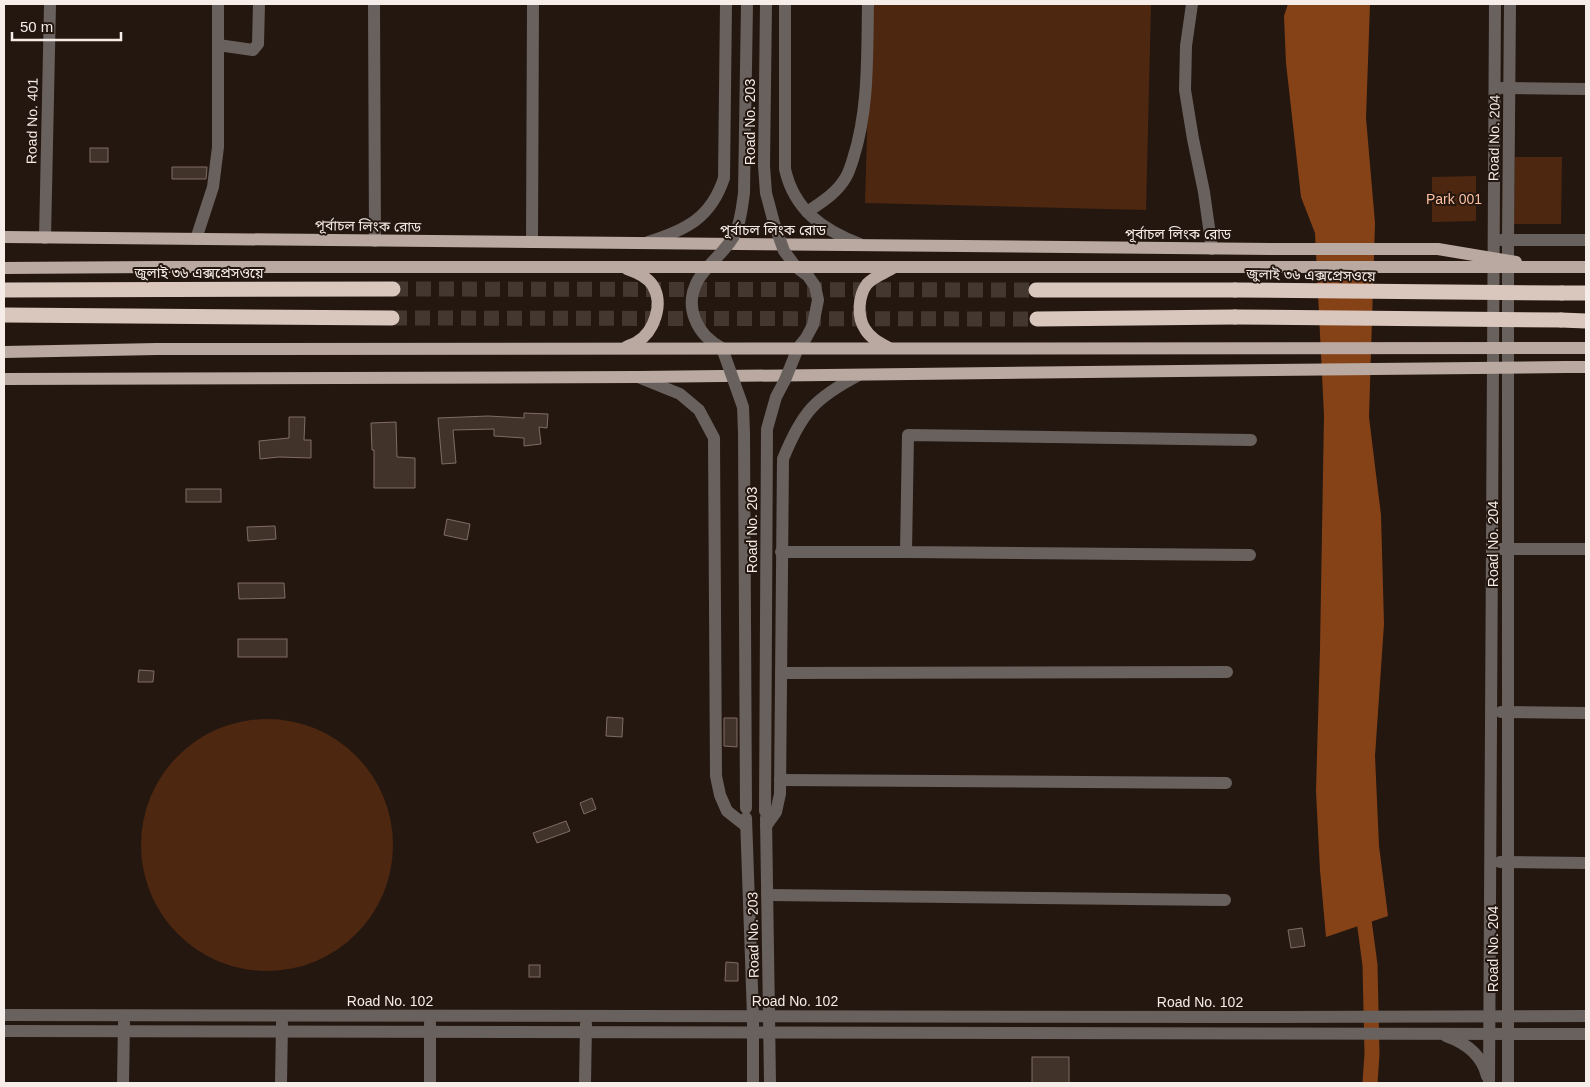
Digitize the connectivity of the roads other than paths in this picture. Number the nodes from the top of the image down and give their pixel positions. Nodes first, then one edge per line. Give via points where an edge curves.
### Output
1 (50, 4) edge
2 (218, 4) edge
3 (259, 4) edge
4 (374, 4) edge
5 (532, 4) edge
6 (726, 4) edge
7 (747, 4) edge
8 (766, 4) edge
9 (785, 4) edge
10 (868, 4) edge
11 (1192, 4) edge
12 (1495, 4) edge
13 (1510, 4) edge
14 (218, 45) junction
15 (1494, 88) junction
16 (1510, 88) junction
17 (1586, 89) edge
18 (807, 212) junction
19 (4, 238) edge
20 (45, 238) junction
21 (196, 239) junction
22 (1493, 240) junction
23 (1508, 240) junction
24 (1586, 240) edge
25 (375, 241) junction
26 (532, 242) junction
27 (639, 245) junction
28 (864, 246) junction
29 (1212, 249) junction
30 (620, 267) junction
31 (709, 267) junction
32 (796, 267) junction
33 (896, 267) junction
34 (1541, 267) junction
35 (1586, 267) edge
36 (4, 268) edge
37 (393, 289) tunnel mouth
38 (4, 290) edge
39 (1036, 290) tunnel mouth
40 (1586, 293) edge
41 (4, 315) edge
42 (392, 318) tunnel mouth
43 (1037, 318) tunnel mouth
44 (1586, 320) edge
45 (622, 348) junction
46 (722, 348) junction
47 (798, 348) junction
48 (889, 348) junction
49 (1586, 348) edge
50 (4, 352) edge
51 (1586, 367) edge
52 (860, 374) junction
53 (638, 377) junction
54 (4, 379) edge
55 (1251, 440) dead end
56 (1492, 549) junction
57 (1508, 549) junction
58 (1586, 549) edge
59 (781, 552) junction
60 (906, 552) junction
61 (1250, 555) dead end
62 (1227, 672) dead end
63 (781, 673) junction
64 (1491, 712) junction
65 (1508, 712) junction
66 (1586, 713) edge
67 (780, 780) junction
68 (1226, 783) dead end
69 (746, 826) junction
70 (766, 826) junction
71 (1490, 862) junction
72 (1508, 862) junction
73 (1586, 863) edge
74 (767, 895) junction
75 (1225, 900) dead end
76 (4, 1015) edge
77 (125, 1015) junction
78 (1489, 1015) junction
79 (282, 1016) junction
80 (430, 1016) junction
81 (587, 1016) junction
82 (753, 1016) junction
83 (769, 1016) junction
84 (1508, 1016) junction
85 (1586, 1016) edge
86 (4, 1031) edge
87 (124, 1032) junction
88 (281, 1032) junction
89 (429, 1032) junction
90 (586, 1032) junction
91 (769, 1032) junction
92 (753, 1033) junction
93 (1436, 1033) junction
94 (1489, 1033) junction
95 (1508, 1034) junction
96 (1586, 1034) edge
97 (124, 1083) edge
98 (281, 1083) edge
99 (430, 1083) edge
100 (585, 1083) edge
101 (753, 1083) edge
102 (770, 1083) edge
103 (1489, 1083) edge
104 (1508, 1083) edge

1 - 20 street, Road No. 401
2 - 14 street
3 - 14 street via 258,44 253,50
4 - 25 street
5 - 26 street
6 - 27 street, Road No. 203 via 724,178 721,189 712,204 688,226
7 - 31 street, Road No. 203, bridge via 744,193 734,236
8 - 32 street, Road No. 203, bridge via 766,193 784,251
9 - 18 street via 785,169 792,191
10 - 18 street via 867,68 856,149 847,177 832,195
11 - 29 street via 1186,46 1185,90
12 - 15 street, Road No. 204
13 - 16 street, Road No. 204
14 - 21 street via 218,147 213,187
15 - 16 street
15 - 22 street, Road No. 204
16 - 17 street
16 - 23 street, Road No. 204
18 - 28 street via 841,237
19 - 20 main road, পূর্বাচল লিংক রোড
20 - 21 main road, পূর্বাচল লিংক রোড
21 - 25 main road, পূর্বাচল লিংক রোড
22 - 23 street
22 - 56 street, Road No. 204
23 - 24 street
23 - 57 street, Road No. 204
25 - 26 main road, পূর্বাচল লিংক রোড
26 - 27 main road, পূর্বাচল লিংক রোড
27 - 28 main road, পূর্বাচল লিংক রোড
28 - 29 main road, পূর্বাচল লিংক রোড
29 - 34 main road, পূর্বাচল লিংক রোড, bridge via 1438,249
30 - 31 main road, bridge
30 - 36 main road, bridge
30 - 45 main road, bridge via 646,278 654,286 658,301 653,326 647,334 638,342
31 - 32 main road, bridge
31 - 46 street, Road No. 203, bridge via 698,279 692,305 695,321 704,335
32 - 33 main road, bridge
32 - 47 street, Road No. 203, bridge via 815,286 818,300 813,325
33 - 34 main road, bridge
33 - 48 main road, bridge via 867,284 860,298 859,311 864,328 874,340
34 - 35 main road, bridge
37 - 38 highway, জুলাই ৩৬ এক্সপ্রেসওয়ে
39 - 40 highway, জুলাই ৩৬ এক্সপ্রেসওয়ে, bridge
41 - 42 highway
43 - 44 highway, bridge
45 - 46 main road, bridge
45 - 50 main road, bridge
46 - 47 main road, bridge
46 - 69 street, Road No. 203, bridge via 743,407
47 - 48 main road, bridge
47 - 70 street, Road No. 203, bridge via 776,397 767,429
48 - 49 main road, bridge
51 - 52 main road, bridge
52 - 53 main road
52 - 59 street via 816,402 794,433 783,459
53 - 54 main road
53 - 69 street via 680,394 699,410 714,438 716,776 727,811
55 - 60 street via 908,434
56 - 57 street
56 - 64 street, Road No. 204
57 - 58 street
57 - 65 street, Road No. 204
59 - 60 street
59 - 63 street
60 - 61 street
62 - 63 street
63 - 67 street
64 - 65 street
64 - 71 street, Road No. 204
65 - 66 street
65 - 72 street, Road No. 204
67 - 68 street
67 - 70 street via 776,812
69 - 82 street, Road No. 203
70 - 74 street, Road No. 203
71 - 72 street
71 - 78 street, Road No. 204
72 - 73 street
72 - 84 street, Road No. 204
74 - 75 street
74 - 83 street, Road No. 203
76 - 77 street, Road No. 102
77 - 79 street, Road No. 102
77 - 87 street
78 - 83 street, Road No. 102
78 - 84 street, Road No. 102
78 - 94 street, Road No. 204
79 - 80 street, Road No. 102
79 - 88 street
80 - 81 street, Road No. 102
80 - 89 street
81 - 82 street, Road No. 102
81 - 90 street
82 - 83 street, Road No. 102
82 - 92 street, Road No. 203
83 - 91 street, Road No. 203
84 - 85 street, Road No. 102
84 - 95 street, Road No. 204
86 - 87 street
87 - 88 street
87 - 97 street
88 - 89 street
88 - 98 street
89 - 90 street
89 - 99 street
90 - 92 street
90 - 100 street
91 - 92 street
91 - 93 street
91 - 102 street, Road No. 203
92 - 101 street, Road No. 203
93 - 94 street
93 - 103 street via 1458,1040 1472,1049
94 - 95 street
94 - 103 street, Road No. 204
95 - 96 street
95 - 104 street, Road No. 204

